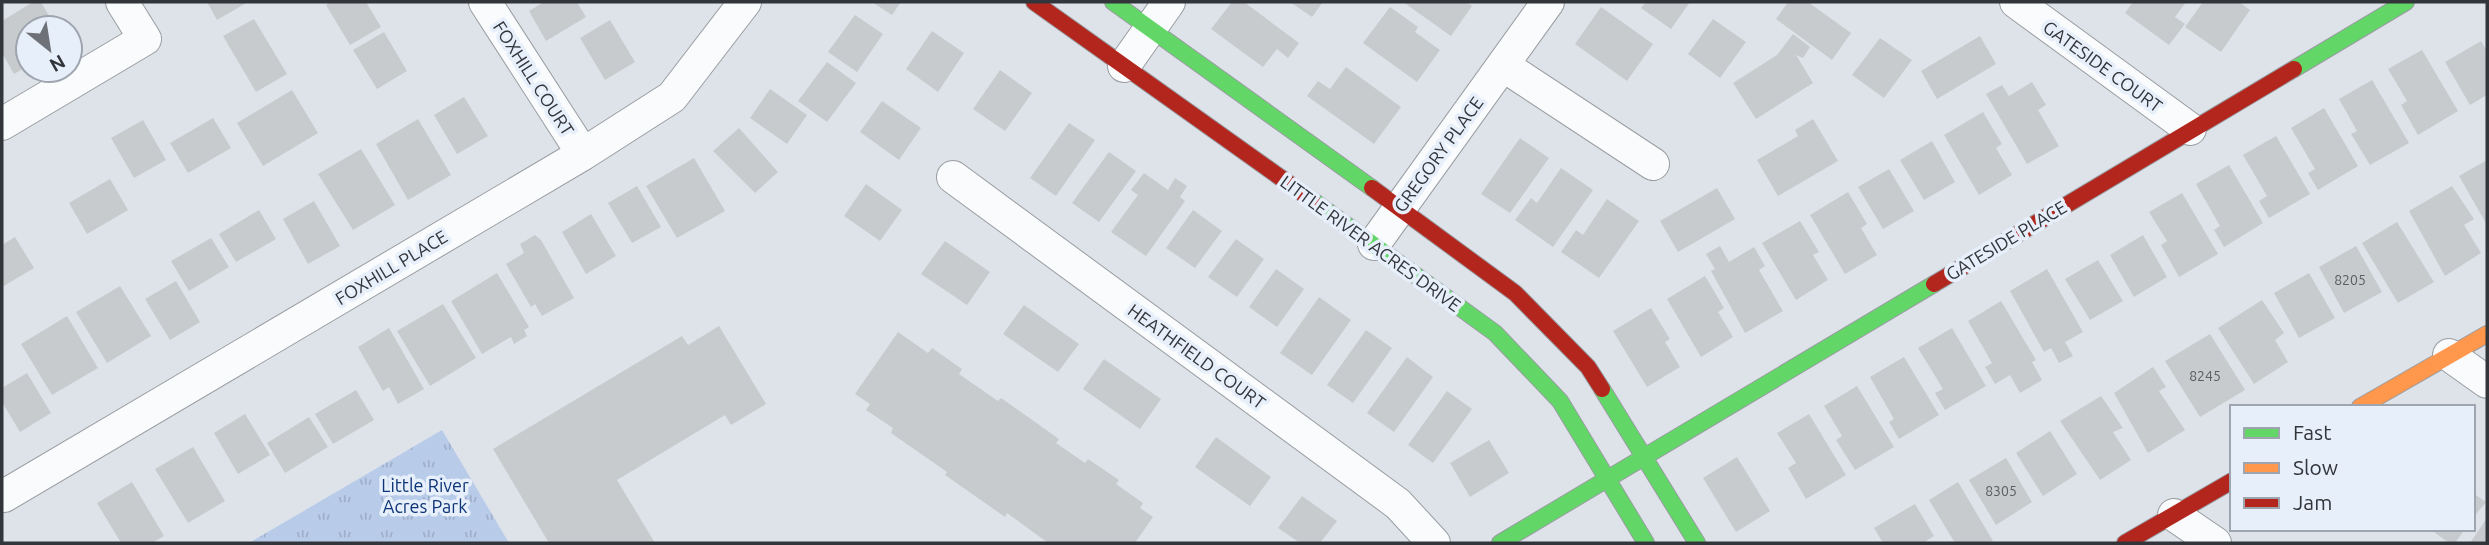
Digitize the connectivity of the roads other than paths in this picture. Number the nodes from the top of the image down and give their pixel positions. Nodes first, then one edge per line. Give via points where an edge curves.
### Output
1 (122, 2) edge
2 (485, 2) edge
3 (745, 2) edge
4 (1034, 2) edge
5 (1113, 2) edge
6 (1169, 2) edge
7 (1548, 2) edge
8 (2016, 2) edge
9 (2406, 2) edge
10 (1151, 27) junction
11 (1124, 65) junction
12 (1504, 66) junction
13 (2, 124) edge
14 (2190, 129) junction
15 (583, 154) junction
16 (1653, 164) dead end
17 (953, 177) dead end
18 (1399, 207) junction
19 (1374, 244) junction
20 (2487, 334) edge
21 (2449, 355) junction
22 (2487, 383) edge
23 (2363, 405) edge
24 (1644, 457) junction
25 (1607, 480) junction
26 (2230, 482) edge
27 (4, 496) dead end
28 (2174, 514) junction
29 (1434, 543) edge
30 (1500, 543) edge
31 (1646, 543) edge
32 (1697, 543) edge
33 (2125, 543) edge
34 (2215, 543) edge

1 - 13 street via 145,39
2 - 15 street, FOXHILL COURT
3 - 15 street, FOXHILL PLACE via 672,97
4 - 11 street, LITTLE RIVER ACRES DRIVE
5 - 10 street
6 - 10 street
7 - 12 street, GREGORY PLACE
8 - 14 street, GATESIDE COURT
9 - 14 street, GATESIDE PLACE
10 - 11 street
10 - 18 street
11 - 19 street, LITTLE RIVER ACRES DRIVE
12 - 16 street
12 - 18 street, GREGORY PLACE
14 - 24 street, GATESIDE PLACE
15 - 27 street, FOXHILL PLACE
17 - 29 street, HEATHFIELD COURT via 1398,504
18 - 19 street, GREGORY PLACE
18 - 24 street via 1516,293 1588,367
19 - 25 street, LITTLE RIVER ACRES DRIVE via 1495,333 1560,401
20 - 21 street
21 - 22 street
21 - 23 street
24 - 25 street, GATESIDE PLACE
24 - 32 street
25 - 30 street
25 - 31 street, LITTLE RIVER ACRES DRIVE
26 - 28 street
28 - 33 street
28 - 34 street

